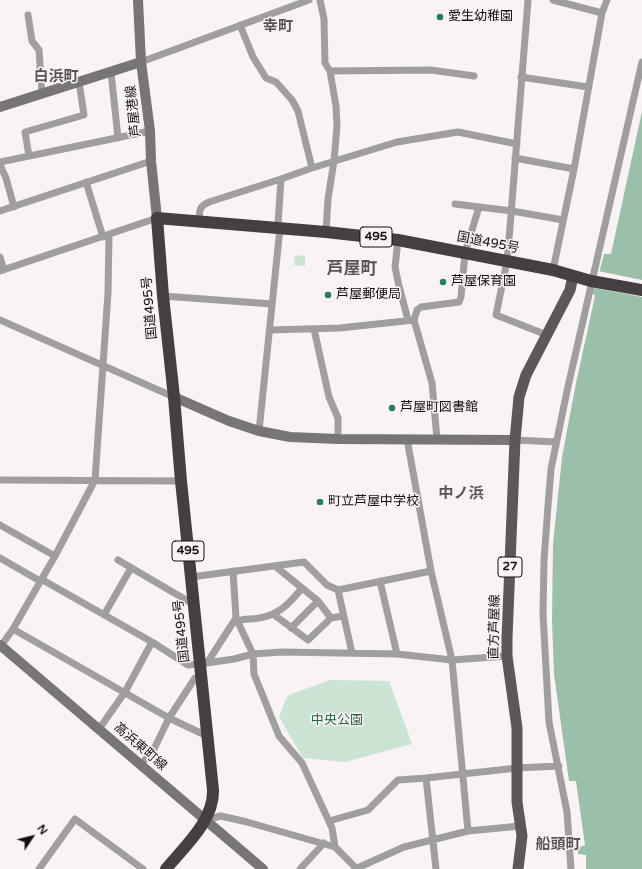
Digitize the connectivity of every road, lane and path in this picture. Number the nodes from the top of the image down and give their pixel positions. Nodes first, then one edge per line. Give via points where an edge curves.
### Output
1 (138, 0) edge
2 (309, 0) edge
3 (320, 0) edge
4 (528, 0) edge
5 (553, 0) edge
6 (607, 0) edge
7 (602, 13) junction
8 (28, 15) dead end
9 (240, 25) junction
10 (141, 62) junction
11 (642, 62) edge
12 (330, 71) junction
13 (111, 72) junction
14 (474, 76) dead end
15 (521, 77) junction
16 (79, 82) junction
17 (588, 87) junction
18 (42, 94) junction
19 (0, 107) edge
20 (150, 131) junction
21 (118, 138) junction
22 (517, 144) junction
23 (29, 156) junction
24 (515, 158) junction
25 (151, 161) junction
26 (334, 161) junction
27 (0, 162) edge
28 (0, 165) edge
29 (312, 168) junction
30 (574, 169) junction
31 (281, 179) junction
32 (86, 182) junction
33 (455, 204) dead end
34 (14, 207) junction
35 (479, 207) junction
36 (0, 211) edge
37 (512, 211) junction
38 (157, 218) junction
39 (564, 220) junction
40 (199, 221) junction
41 (280, 228) junction
42 (326, 232) junction
43 (106, 236) junction
44 (398, 240) junction
45 (465, 253) junction
46 (0, 257) edge
47 (506, 261) junction
48 (2, 270) edge
49 (553, 270) junction
50 (573, 276) junction
51 (591, 281) junction
52 (642, 290) edge
53 (163, 296) junction
54 (272, 304) junction
55 (0, 320) edge
56 (411, 320) junction
57 (314, 329) junction
58 (270, 330) junction
59 (547, 335) junction
60 (102, 365) junction
61 (174, 397) junction
62 (259, 431) junction
63 (407, 439) junction
64 (437, 439) junction
65 (338, 440) junction
66 (515, 440) junction
67 (556, 442) junction
68 (0, 480) edge
69 (95, 480) junction
70 (181, 481) junction
71 (0, 525) edge
72 (55, 556) junction
73 (0, 558) edge
74 (118, 560) dead end
75 (275, 566) junction
76 (131, 568) junction
77 (233, 571) junction
78 (431, 571) junction
79 (191, 577) junction
80 (40, 580) junction
81 (380, 581) junction
82 (302, 588) junction
83 (338, 590) junction
84 (318, 602) junction
85 (193, 604) junction
86 (273, 614) junction
87 (104, 615) junction
88 (343, 616) junction
89 (331, 618) junction
90 (237, 619) junction
91 (291, 628) junction
92 (13, 629) junction
93 (152, 642) junction
94 (0, 646) edge
95 (352, 653) junction
96 (253, 654) junction
97 (397, 654) junction
98 (507, 656) junction
99 (452, 660) junction
100 (203, 664) junction
101 (201, 678) junction
102 (125, 692) junction
103 (169, 718) junction
104 (99, 729) junction
105 (207, 736) junction
106 (141, 764) junction
107 (559, 766) junction
108 (517, 768) junction
109 (463, 773) junction
110 (426, 778) junction
111 (204, 820) junction
112 (329, 821) junction
113 (520, 826) junction
114 (468, 831) junction
115 (432, 840) junction
116 (324, 843) junction
117 (335, 846) junction
118 (356, 868) edge
119 (39, 869) edge
120 (143, 869) edge
121 (166, 869) edge
122 (263, 869) edge
123 (300, 869) edge
124 (436, 869) edge
125 (518, 869) edge
126 (571, 869) edge

1 - 10 main road, 芦屋港線
2 - 9 street
3 - 12 street via 324,19 324,63
4 - 15 street
5 - 7 street
6 - 7 street
7 - 17 street
8 - 18 street via 32,42 39,50
9 - 10 street
9 - 29 street via 253,57 266,78 276,82 298,110
10 - 13 main road
10 - 20 main road, 芦屋港線
11 - 51 street
12 - 14 street via 431,70
12 - 26 street via 337,126
13 - 16 main road
13 - 21 street
15 - 17 street
15 - 22 street
16 - 18 main road
16 - 23 street via 84,115 26,132
17 - 30 street
18 - 19 main road
20 - 21 street
20 - 25 main road, 芦屋港線
21 - 23 street
22 - 24 street
22 - 26 street via 458,132 397,142
23 - 27 street
24 - 30 street
24 - 37 street
25 - 32 street
25 - 38 main road, 芦屋港線
26 - 29 street
26 - 42 street
28 - 34 street
29 - 31 street
30 - 39 street
31 - 40 street via 202,205
31 - 41 street via 278,224
32 - 34 street
32 - 43 street
33 - 35 street
34 - 36 street
35 - 37 street
35 - 45 street
37 - 39 street
37 - 47 street
38 - 40 highway, 国道495号 / 495
38 - 43 street
38 - 53 highway, 国道495号 / 495
39 - 49 street
40 - 41 highway, 国道495号 / 495
41 - 42 highway, 国道495号 / 495
41 - 54 street
42 - 44 highway, 国道495号 / 495
43 - 48 street
43 - 60 street via 108,292
44 - 45 highway, 国道495号 / 495
44 - 56 street via 396,267 399,286
45 - 47 highway, 国道495号 / 495
45 - 56 street via 459,302 420,307
46 - 48 street
47 - 49 highway, 国道495号 / 495
47 - 59 street via 496,315
49 - 50 highway, 国道495号 / 495
50 - 51 highway, 国道495号 / 495
50 - 59 main road, 直方芦屋線 / 27 via 570,290
51 - 52 highway, 国道495号 / 495
51 - 67 street
53 - 54 street
53 - 61 highway, 国道495号 / 495
54 - 58 street
55 - 60 street
56 - 57 street
56 - 64 street via 432,383
57 - 58 street
57 - 65 street via 329,398 338,418
58 - 62 street
59 - 66 main road, 直方芦屋線 / 27 via 526,375 519,397
60 - 61 street
60 - 69 street
61 - 62 main road via 229,422
61 - 70 highway, 国道495号 / 495
62 - 65 main road via 290,437
63 - 64 main road
63 - 65 main road
63 - 78 street
64 - 66 main road
66 - 67 street
66 - 98 main road, 直方芦屋線 / 27
67 - 107 street via 548,506 543,614 549,722
68 - 69 street
69 - 70 street
69 - 72 street
70 - 79 highway, 国道495号 / 495
71 - 72 street
72 - 80 street
73 - 80 street
74 - 76 street
75 - 77 street
75 - 82 street
75 - 83 street via 304,562 327,585
76 - 85 street
76 - 87 street
77 - 79 street
77 - 90 street
78 - 81 street
78 - 99 street
79 - 85 highway, 国道495号 / 495
80 - 87 street
80 - 92 street
81 - 83 street
81 - 97 street
82 - 84 street
82 - 86 street via 287,606
83 - 88 street
84 - 89 street
84 - 91 street
85 - 100 highway, 国道495号 / 495
86 - 90 street via 259,619
86 - 91 street
87 - 93 street
88 - 89 street
88 - 95 street
89 - 91 street via 308,640
90 - 96 street
90 - 100 street
92 - 94 street
92 - 102 street
93 - 100 street via 188,665
93 - 102 street
94 - 104 main road, 高浜東町線
95 - 96 street
95 - 97 street
96 - 100 street
96 - 112 street via 254,674 278,736 302,763
97 - 99 street
98 - 99 street
98 - 108 main road, 直方芦屋線 / 27 via 517,728
99 - 109 street
100 - 101 highway, 国道495号 / 495
101 - 103 street via 195,678
101 - 105 highway, 国道495号 / 495
102 - 103 street
102 - 104 street
103 - 105 street
103 - 106 street via 153,751
104 - 106 main road, 高浜東町線
105 - 111 highway, 国道495号 / 495 via 214,801
106 - 111 main road, 高浜東町線
107 - 108 street
107 - 126 street via 567,812
108 - 109 street
108 - 113 main road, 直方芦屋線 / 27
109 - 110 street
109 - 114 street
110 - 112 street via 398,780 368,810
110 - 115 street
111 - 116 street via 221,816
111 - 121 highway, 国道495号 / 495
111 - 122 main road, 高浜東町線
112 - 117 street
113 - 114 street
113 - 125 main road, 直方芦屋線 / 27 via 522,836
114 - 115 street
115 - 118 street via 404,847
115 - 124 street
116 - 117 street
116 - 123 street
117 - 118 street
119 - 120 street via 75,819

